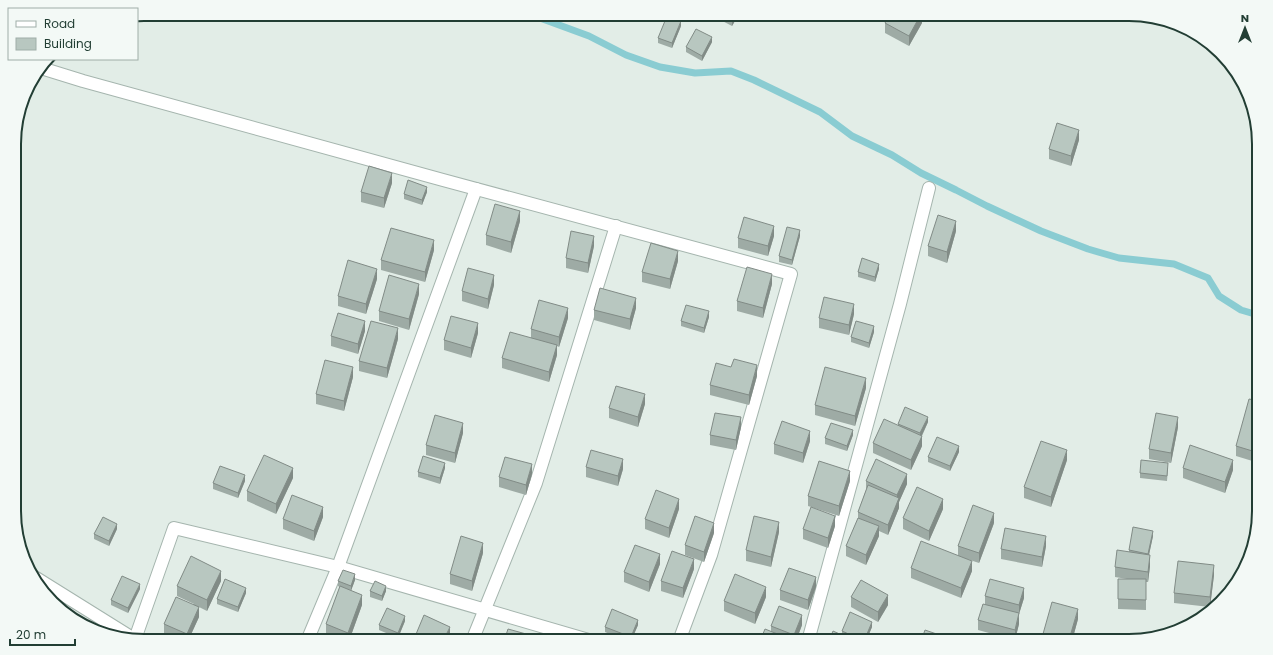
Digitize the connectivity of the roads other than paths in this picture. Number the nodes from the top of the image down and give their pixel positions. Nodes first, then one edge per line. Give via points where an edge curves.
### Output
1 (46, 69) edge
2 (929, 188) dead end
3 (476, 189) junction
4 (616, 226) junction
5 (338, 567) junction
6 (44, 583) edge
7 (484, 610) junction
8 (125, 633) edge
9 (137, 634) edge
10 (310, 634) edge
11 (475, 634) edge
12 (568, 634) edge
13 (682, 634) edge
14 (810, 634) edge

1 - 3 street
2 - 14 street via 898,312
3 - 4 street
3 - 5 street
4 - 7 street via 536,483
4 - 13 street via 791,274 712,555
5 - 7 street
5 - 9 street via 174,528
5 - 10 street
6 - 8 street
7 - 11 street
7 - 12 street

